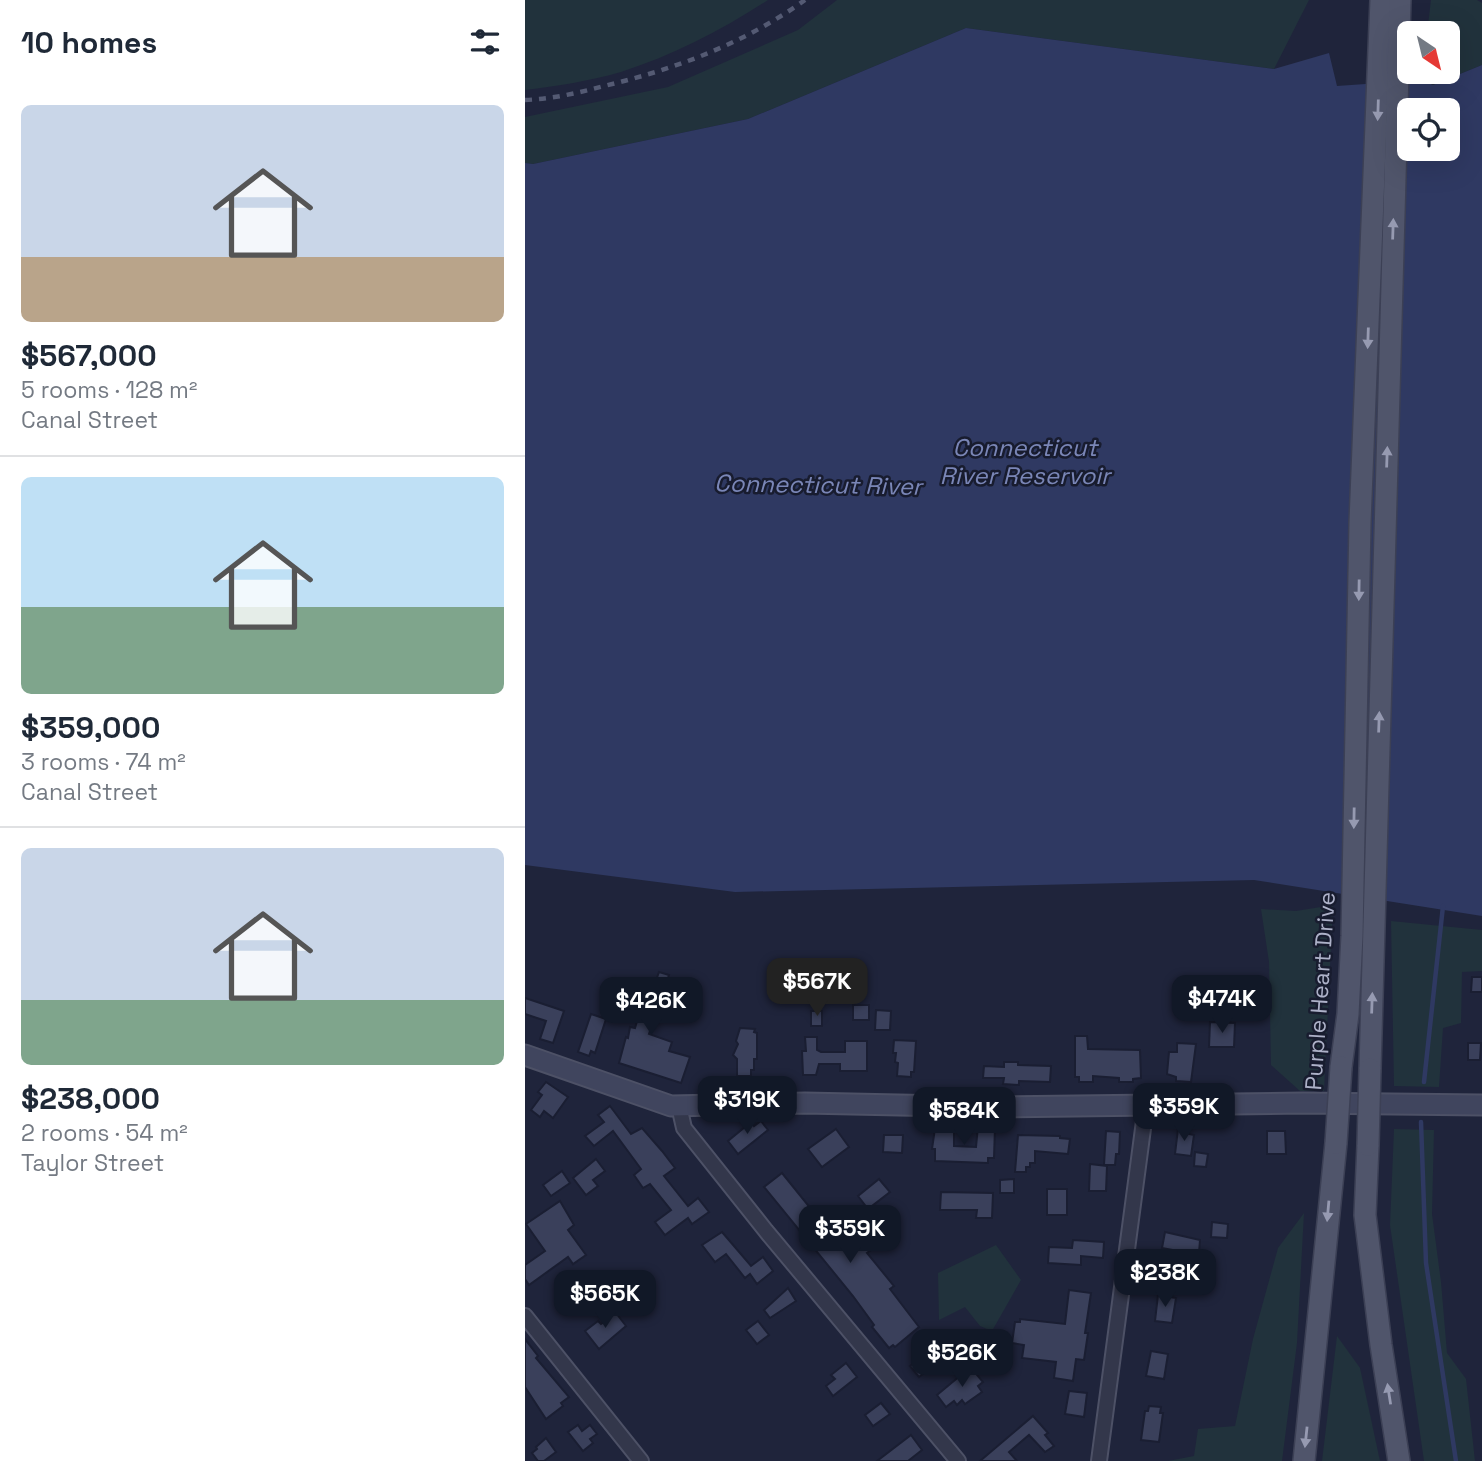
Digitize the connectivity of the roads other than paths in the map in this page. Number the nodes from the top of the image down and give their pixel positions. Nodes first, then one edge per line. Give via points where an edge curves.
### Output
1 (1381, 0) edge
2 (1400, 0) edge
3 (1389, 43) junction
4 (525, 1055) edge
5 (1482, 1105) edge
6 (679, 1106) junction
7 (1146, 1106) junction
8 (525, 1316) edge
9 (641, 1461) edge
10 (958, 1461) edge
11 (1099, 1461) edge
12 (1304, 1461) edge
13 (1399, 1461) edge

1 - 3 main road
2 - 3 main road
3 -> 12 main road, Purple Heart Drive, bridge via 1360,522 1352,936
13 -> 3 main road, bridge via 1365,1215 1385,525
4 - 6 street
5 - 7 street
6 - 7 street via 805,1102
6 - 10 street via 684,1128
7 - 11 street
8 - 9 street

